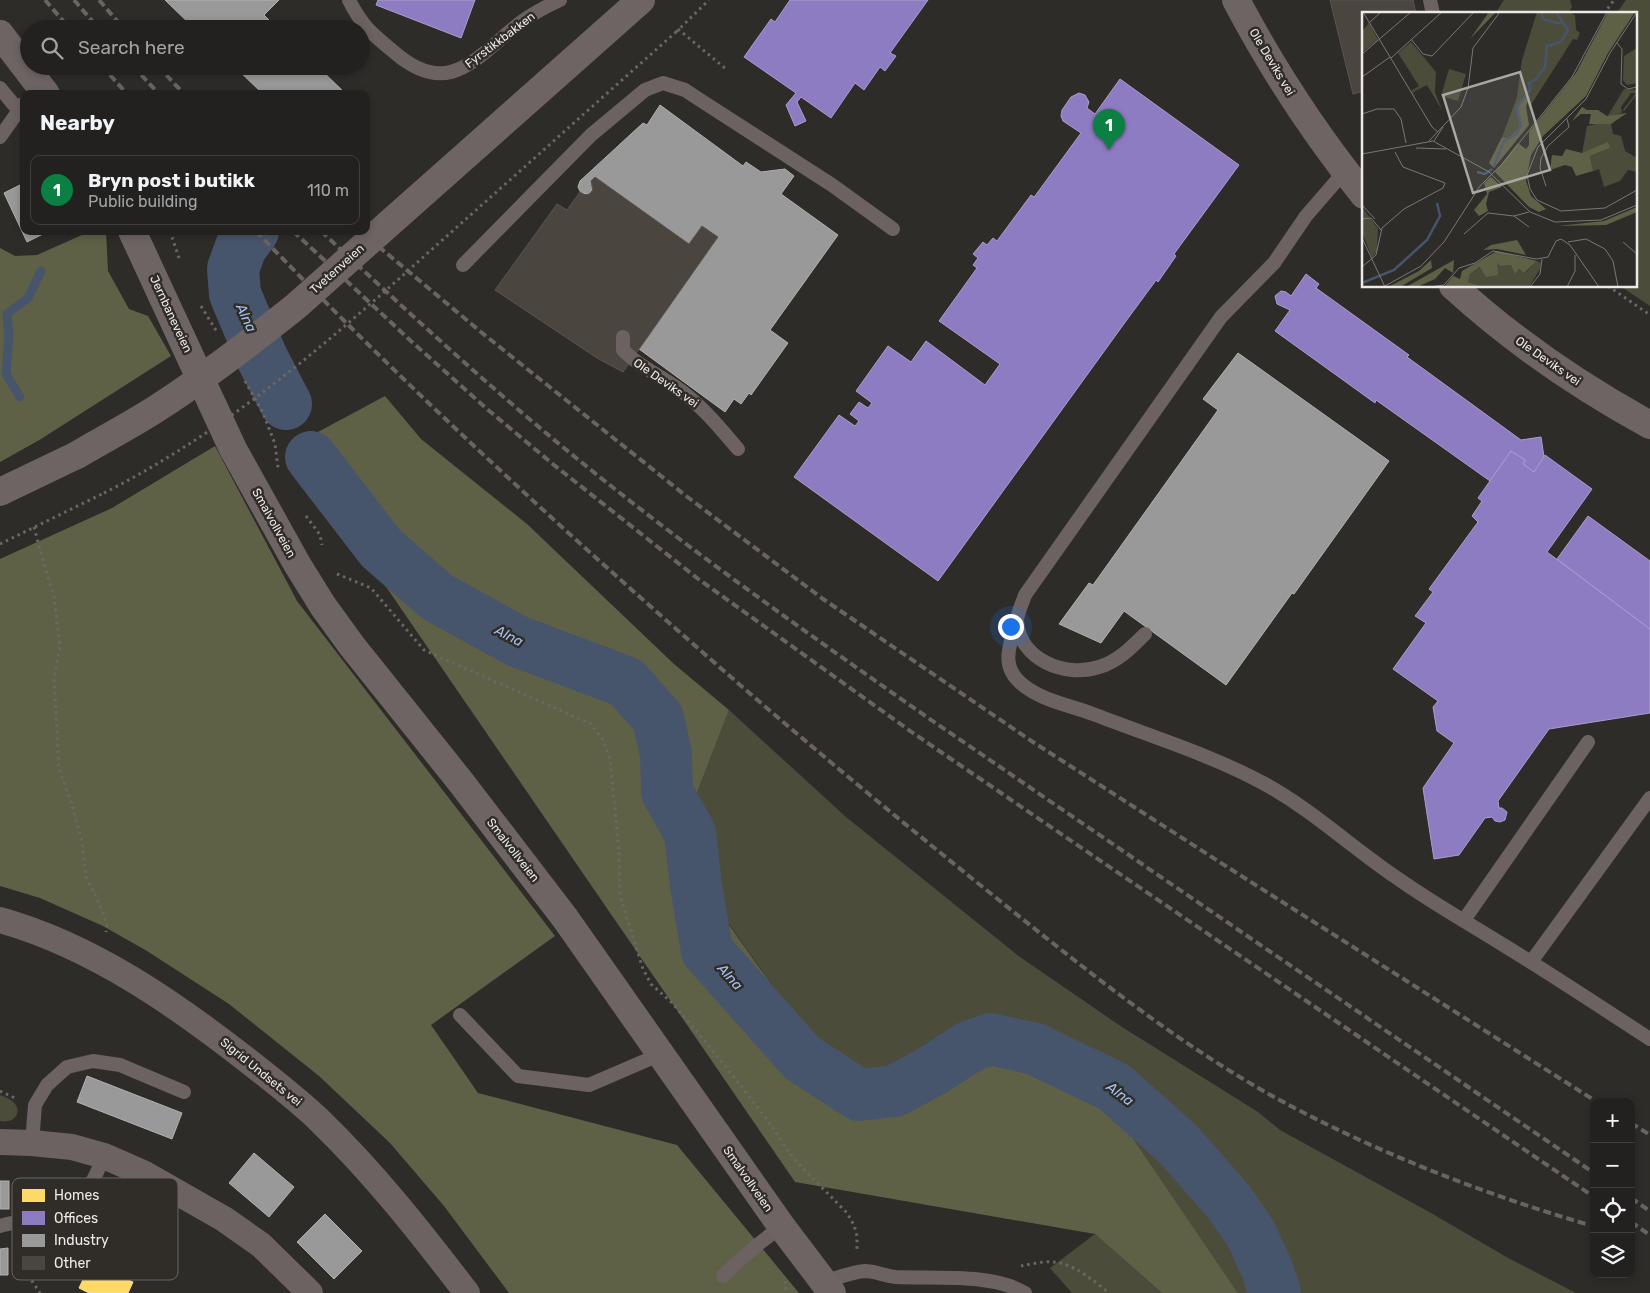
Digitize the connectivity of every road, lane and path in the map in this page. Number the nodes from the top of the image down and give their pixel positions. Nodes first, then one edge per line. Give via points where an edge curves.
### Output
1 (349, 0) edge
2 (560, 0) edge
3 (641, 0) edge
4 (709, 0) edge
5 (1236, 0) edge
6 (1614, 0) edge
7 (1605, 12) edge
8 (360, 20) edge
9 (677, 31) junction
10 (370, 32) edge
11 (0, 34) edge
12 (726, 69) dead end
13 (20, 71) edge
14 (22, 75) edge
15 (0, 88) edge
16 (30, 90) edge
17 (20, 104) edge
18 (20, 113) edge
19 (0, 137) edge
20 (1345, 171) junction
21 (1362, 192) edge
22 (893, 229) dead end
23 (134, 235) edge
24 (463, 265) dead end
25 (1455, 288) edge
26 (1611, 288) edge
27 (1650, 315) edge
28 (623, 337) dead end
29 (210, 398) joint
30 (1650, 425) edge
31 (275, 444) dead end
32 (738, 449) dead end
33 (280, 473) dead end
34 (0, 492) edge
35 (303, 512) dead end
36 (34, 527) junction
37 (0, 544) edge
38 (324, 555) dead end
39 (332, 567) dead end
40 (1017, 620) junction
41 (1145, 634) dead end
42 (1588, 742) dead end
43 (1650, 798) edge
44 (0, 920) edge
45 (1464, 920) junction
46 (105, 935) dead end
47 (1531, 962) junction
48 (460, 1015) dead end
49 (1650, 1039) edge
50 (661, 1054) junction
51 (184, 1092) dead end
52 (0, 1142) edge
53 (32, 1143) junction
54 (104, 1156) junction
55 (92, 1178) edge
56 (152, 1178) edge
57 (178, 1193) edge
58 (3, 1225) edge
59 (782, 1227) junction
60 (12, 1244) edge
61 (856, 1272) junction
62 (723, 1276) dead end
63 (31, 1280) edge
64 (992, 1280) junction
65 (828, 1288) edge
66 (40, 1293) edge
67 (310, 1293) edge
68 (467, 1293) edge
69 (1025, 1293) edge
70 (1109, 1293) edge

1 - 8 lane, Fyrstikkbakken
2 - 10 lane, Fyrstikkbakken via 522,22 465,68 448,73 433,73 408,64
3 - 34 street, Tvetenveien, bridge via 244,348 158,408 77,455
4 - 9 path
5 - 20 street, Ole Deviks vei via 1283,84
6 - 7 path
9 - 12 path
9 - 36 path, bridge via 302,363 193,442 104,493
11 - 13 street
14 - 16 street
15 - 17 lane via 14,105
18 - 19 lane
20 - 21 street, Ole Deviks vei
20 - 40 lane via 1306,216 1274,263 1220,317 1025,595
22 - 24 lane via 832,185 685,90 662,83 645,90 591,135
23 - 29 street, Jernbaneveien
25 - 30 street, Ole Deviks vei via 1535,354
26 - 27 path
28 - 32 lane, Ole Deviks vei via 623,350 631,359 680,390
29 - 50 street, Smalvollveien via 233,449 323,606 565,918
31 - 33 path
35 - 38 path via 320,535
36 - 37 path
36 - 46 path via 54,596 60,647 54,678 59,769 82,841 86,876 107,925
39 - 61 path via 336,574 371,588 424,650 592,724 603,740 610,760 620,896 643,969 651,984 710,1047 793,1158 847,1213 857,1236
40 - 41 lane via 1024,644 1036,656 1052,666 1072,672 1098,668 1118,658
40 - 45 lane via 1008,664 1011,673 1023,685 1044,698 1214,760 1264,784 1311,812 1400,880
42 - 45 lane
43 - 47 lane
44 - 68 street, Sigrid Undsets vei via 66,945 110,967 214,1034 263,1072 355,1158
45 - 47 lane
47 - 49 lane
48 - 50 lane via 518,1076 589,1085
50 - 59 street, Smalvollveien
51 - 53 lane via 120,1065 93,1061 67,1067 47,1085 35,1105
52 - 53 street
53 - 54 street via 72,1147
54 - 55 lane
54 - 56 street
57 - 67 street via 261,1245
58 - 60 path
59 - 62 lane
59 - 65 street, Smalvollveien
61 - 64 lane via 868,1271 893,1277
61 - 65 lane
63 - 66 path
64 - 69 lane
64 - 70 path via 1000,1270 1054,1262 1078,1271

